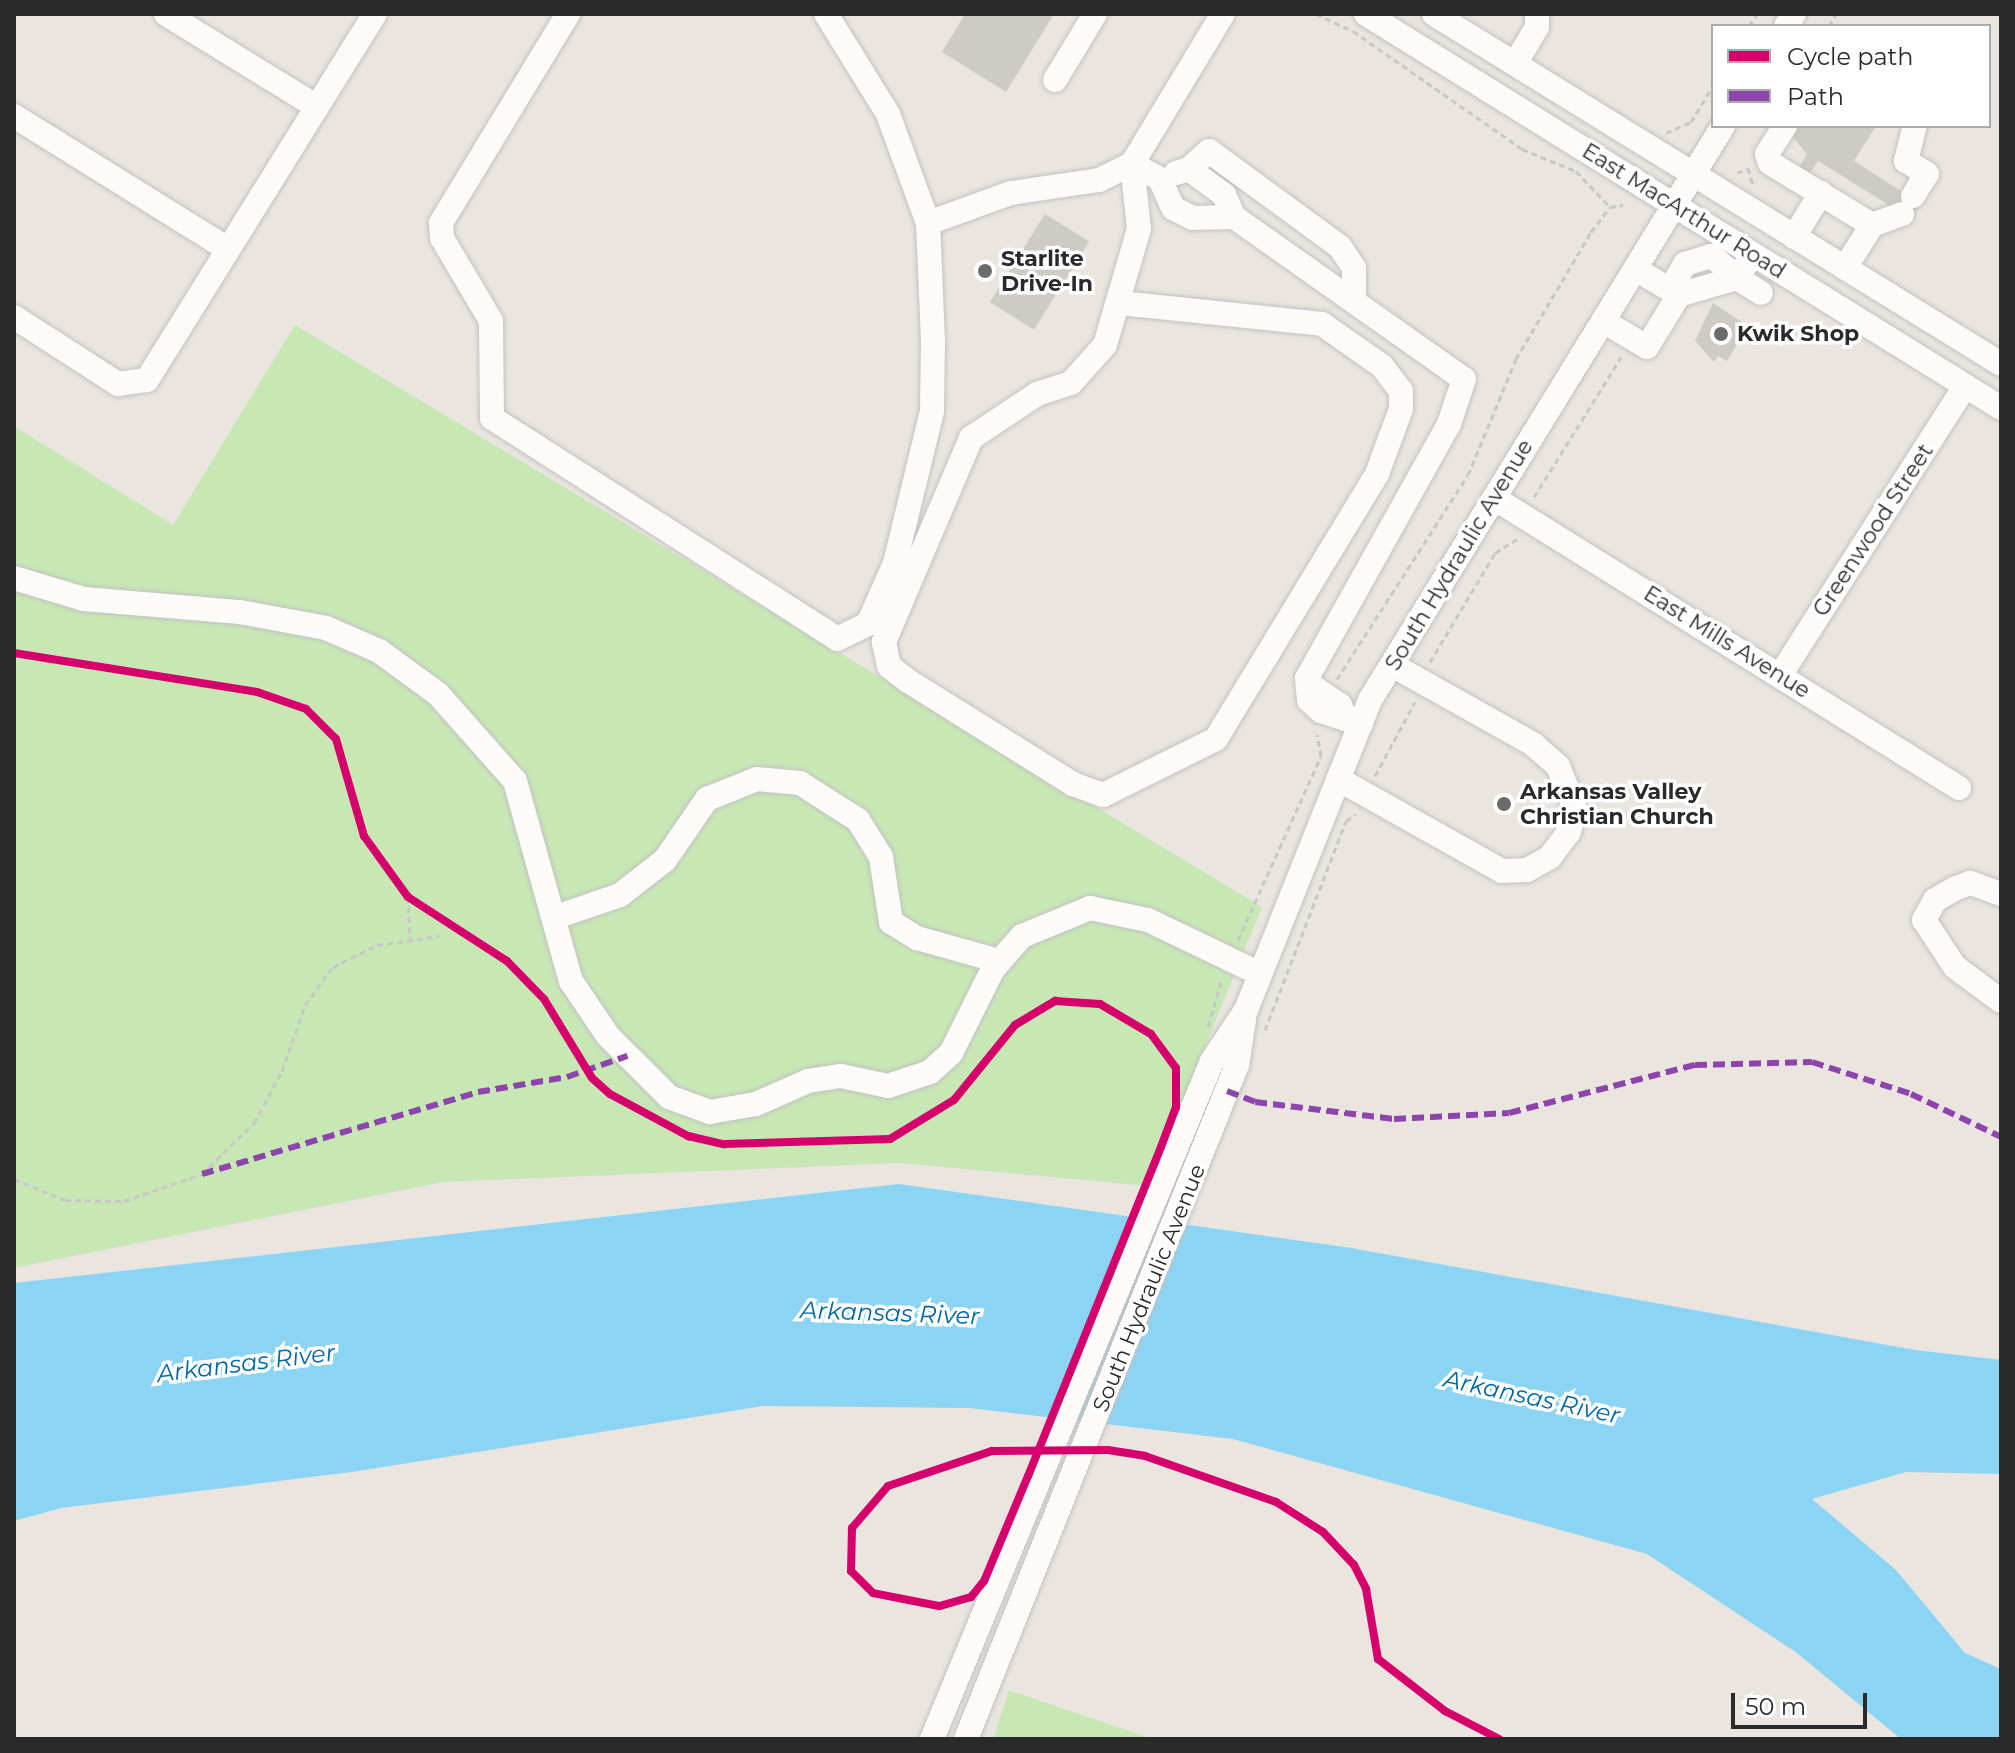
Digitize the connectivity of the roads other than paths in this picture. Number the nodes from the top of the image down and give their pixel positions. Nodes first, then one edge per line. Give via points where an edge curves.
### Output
1 (375, 14) edge
2 (568, 14) edge
3 (826, 14) edge
4 (1095, 14) edge
5 (1223, 14) edge
6 (1366, 14) edge
7 (1434, 14) edge
8 (1537, 14) edge
9 (174, 16) edge
10 (1515, 64) junction
11 (1055, 80) dead end
12 (317, 107) junction
13 (14, 116) edge
14 (1722, 128) edge
15 (1780, 128) edge
16 (1914, 128) edge
17 (1132, 164) junction
18 (1182, 173) junction
19 (1692, 175) junction
20 (1821, 193) junction
21 (1674, 205) junction
22 (1223, 212) junction
23 (928, 223) junction
24 (1872, 225) junction
25 (1794, 237) junction
26 (228, 249) junction
27 (1753, 254) junction
28 (1845, 268) junction
29 (1635, 269) junction
30 (1737, 278) junction
31 (1761, 293) dead end
32 (1679, 295) junction
33 (1354, 297) junction
34 (1120, 303) junction
35 (14, 317) edge
36 (1603, 321) junction
37 (2001, 364) edge
38 (1965, 386) junction
39 (2001, 408) edge
40 (1494, 498) junction
41 (14, 578) edge
42 (1392, 665) junction
43 (1781, 674) junction
44 (1333, 706) junction
45 (1338, 779) junction
46 (1959, 788) dead end
47 (2001, 894) edge
48 (556, 917) junction
49 (999, 961) junction
50 (1260, 974) junction
51 (2001, 1001) edge
52 (1246, 1010) junction
53 (932, 1739) edge
54 (966, 1739) edge

1 - 12 street
2 - 23 street via 441,223 442,238 491,321 492,418 837,639 868,624 895,563 932,411
3 - 23 street via 888,114
4 - 11 street
5 - 17 street
6 - 21 street, East MacArthur Road
7 - 10 street, East MacArthur Road
8 - 10 street via 1537,27
9 - 12 street
10 - 19 street, East MacArthur Road
12 - 26 street
13 - 26 street
14 - 19 street, South Hydraulic Avenue
15 - 20 street via 1767,154 1770,163
16 - 24 street via 1906,161 1927,174 1908,205
17 - 18 street
17 - 23 street via 1099,180 1011,193
17 - 34 street via 1139,229
18 - 22 street via 1224,195
18 - 22 street via 1173,208 1193,218
18 - 33 street via 1209,151 1340,247 1354,268
19 - 21 street, South Hydraulic Avenue
19 - 25 street, East MacArthur Road
20 - 24 street
20 - 25 street
21 - 27 street, East MacArthur Road
21 - 29 street, South Hydraulic Avenue
22 - 33 street
24 - 28 street
25 - 28 street, East MacArthur Road
26 - 35 street via 147,380 118,384
27 - 30 street
27 - 38 street, East MacArthur Road
28 - 37 street, East MacArthur Road
29 - 32 street
29 - 36 street, South Hydraulic Avenue
30 - 31 street
30 - 32 street via 1712,256 1685,264 1678,276
32 - 36 street via 1647,347
33 - 44 street via 1459,369 1464,389 1324,638
34 - 34 street via 1105,345 1071,383 1037,394 963,450 884,642 889,666 908,681 1073,784 1103,795 1216,739 1377,474 1401,409 1401,391 1382,366 1322,324
36 - 40 street, South Hydraulic Avenue
38 - 39 street, East MacArthur Road
38 - 43 street, Greenwood Street
40 - 42 street, South Hydraulic Avenue
40 - 43 street, East Mills Avenue
41 - 48 street via 84,599 240,612 326,628 379,651 438,694 515,781
42 - 44 street, South Hydraulic Avenue
42 - 45 street via 1533,744 1558,766 1575,809 1569,832 1550,857 1527,870 1502,871
43 - 46 street, East Mills Avenue
44 - 45 street, South Hydraulic Avenue
45 - 50 street, South Hydraulic Avenue
47 - 51 street via 1970,883 1935,900 1924,920 1955,967
48 - 49 street via 620,895 641,879 665,860 707,799 757,779 771,780 800,783 858,820 881,857 891,922 917,938
48 - 49 street via 571,981 608,1036 669,1097 710,1112 756,1104 808,1081 841,1076 888,1086 930,1072 951,1053
49 - 50 street via 1022,936 1090,908 1148,920
50 - 52 street, South Hydraulic Avenue
52 - 53 street, South Hydraulic Avenue via 1212,1061
52 - 54 street, South Hydraulic Avenue via 1237,1065

